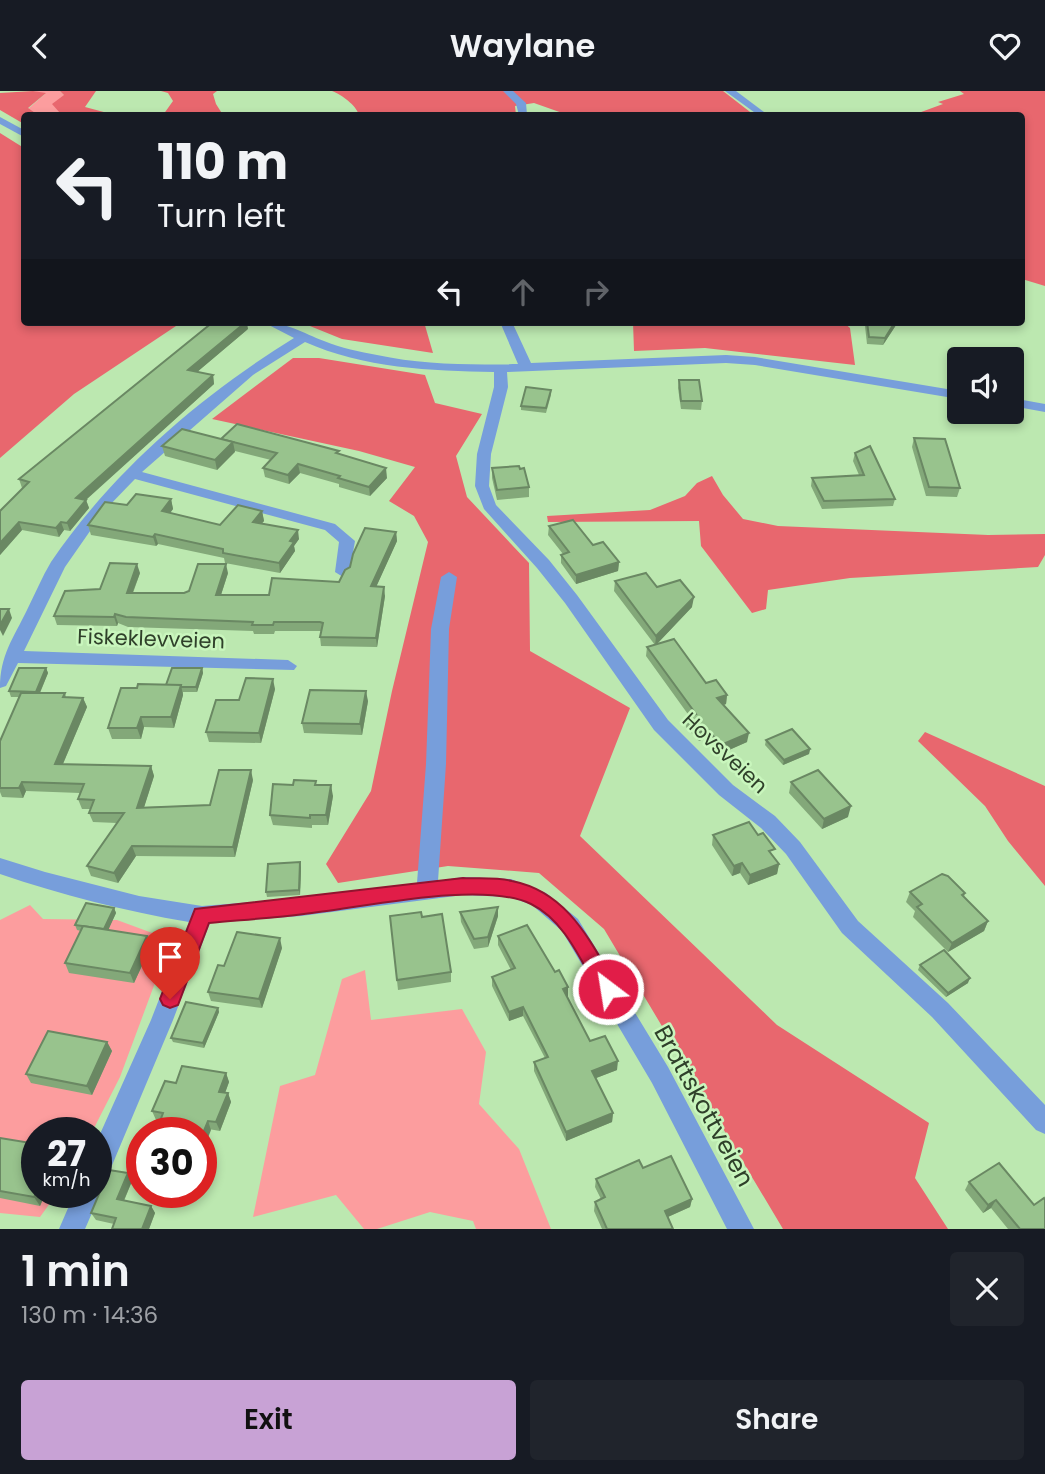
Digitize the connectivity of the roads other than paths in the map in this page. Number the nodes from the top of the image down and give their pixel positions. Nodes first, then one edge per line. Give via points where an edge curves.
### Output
1 (508, 91) edge
2 (730, 91) edge
3 (522, 112) edge
4 (759, 112) edge
5 (0, 120) edge
6 (21, 132) edge
7 (278, 326) edge
8 (508, 326) edge
9 (303, 338) junction
10 (526, 366) junction
11 (500, 367) junction
12 (947, 393) edge
13 (1024, 404) edge
14 (1045, 408) edge
15 (130, 473) junction
16 (343, 572) edge
17 (449, 577) dead end
18 (12, 657) junction
19 (288, 666) dead end
20 (0, 682) edge
21 (0, 866) edge
22 (428, 891) junction
23 (202, 915) junction
24 (1045, 1122) edge
25 (112, 1136) edge
26 (81, 1208) edge
27 (72, 1229) edge
28 (741, 1229) edge

1 - 3 street via 521,103
2 - 4 street
5 - 6 street
7 - 9 street
8 - 10 street
9 - 11 street via 348,353 418,366
9 - 15 street via 248,372
10 - 11 street
10 - 12 street via 740,360
11 - 24 street, Hovsveien via 500,387 484,454 482,486 488,506 571,599 661,725 726,790 768,822 793,848 850,927 940,1010
13 - 14 street
15 - 16 street via 330,527 347,541
15 - 18 street via 67,550
17 - 22 street via 440,629
18 - 19 street, Fiskeklevveien
18 - 20 street
21 - 23 street, Brattskottveien via 139,905
22 - 23 street, Brattskottveien
22 - 28 street, Brattskottveien via 463,886 511,888 539,899 570,925 660,1076
23 - 25 street
26 - 27 street

